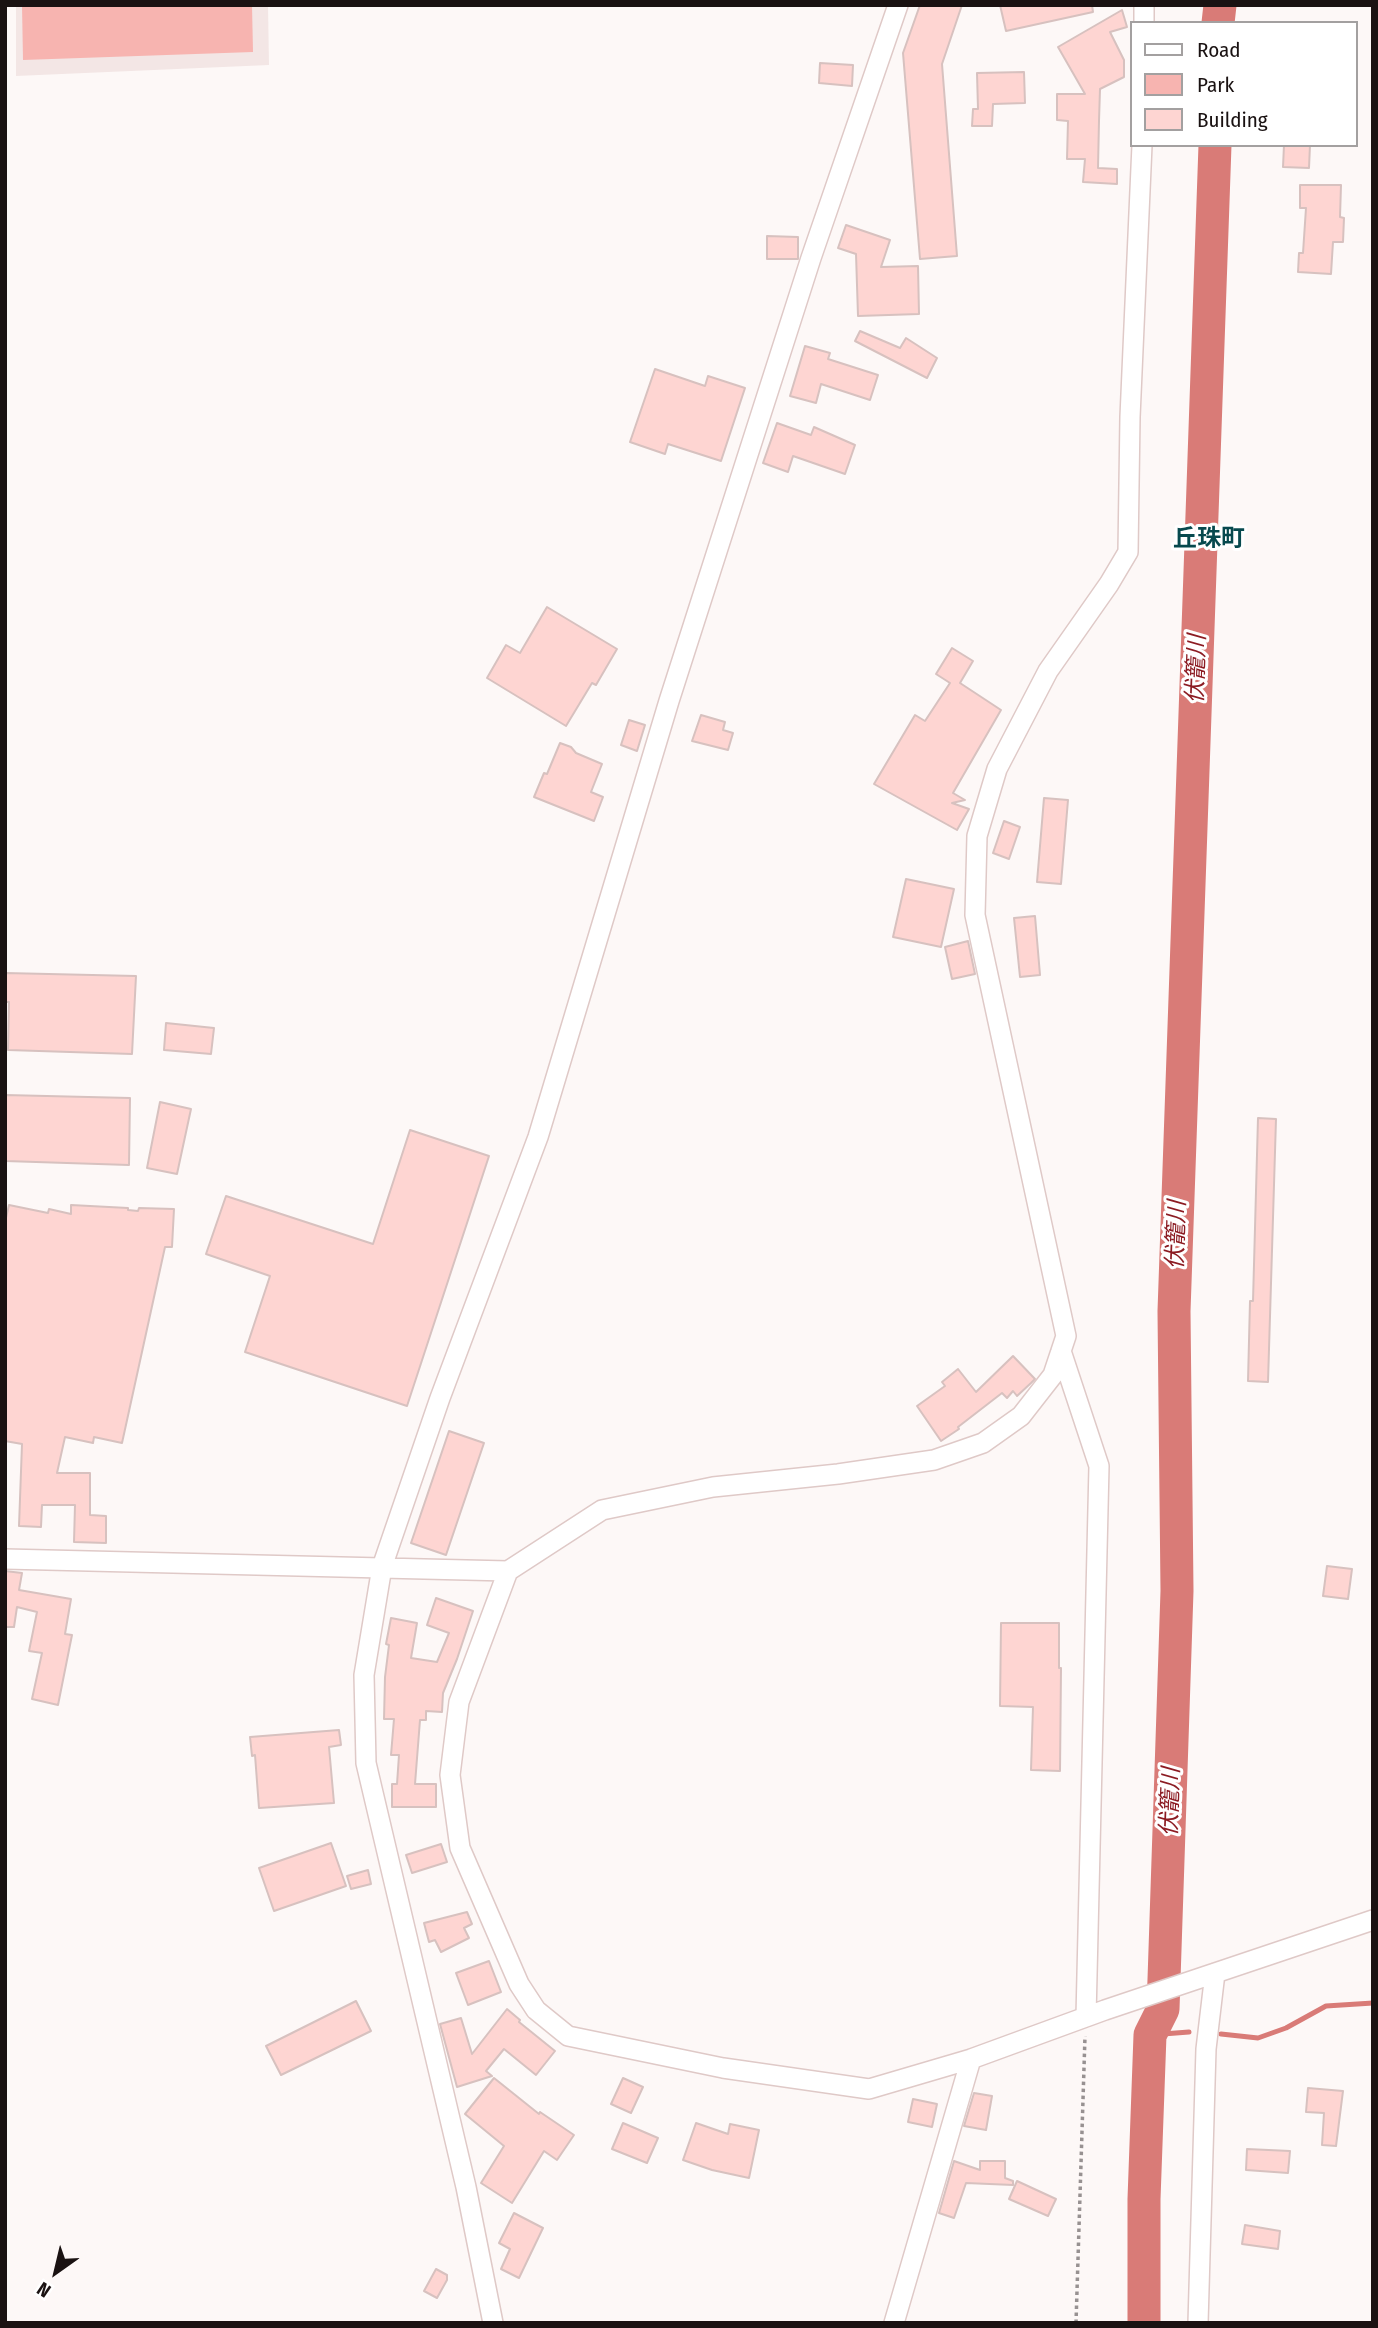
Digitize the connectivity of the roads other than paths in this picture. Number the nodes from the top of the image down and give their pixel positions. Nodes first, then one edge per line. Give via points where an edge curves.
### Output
1 (898, 5) edge
2 (1142, 147) edge
3 (1061, 1351) junction
4 (5, 1559) edge
5 (382, 1567) junction
6 (508, 1571) junction
7 (1373, 1920) edge
8 (1215, 1973) junction
9 (1086, 2017) junction
10 (971, 2059) junction
11 (493, 2323) edge
12 (894, 2323) edge
13 (1198, 2323) edge

1 - 5 street via 811,258 669,701 538,1137
2 - 3 street via 1128,552 1042,684 997,769 977,836 975,915 1066,1336
3 - 6 street via 1053,1376 1021,1416 983,1443 934,1460 713,1487 602,1510
3 - 9 street via 1099,1466
4 - 5 street
5 - 6 street
5 - 11 street via 364,1675 366,1763 466,2187
6 - 10 street via 459,1702 450,1775 460,1848 519,1984 536,2010 568,2036 723,2068 869,2089
7 - 8 street
8 - 9 street
8 - 13 street via 1206,2049
9 - 10 street
10 - 12 street

